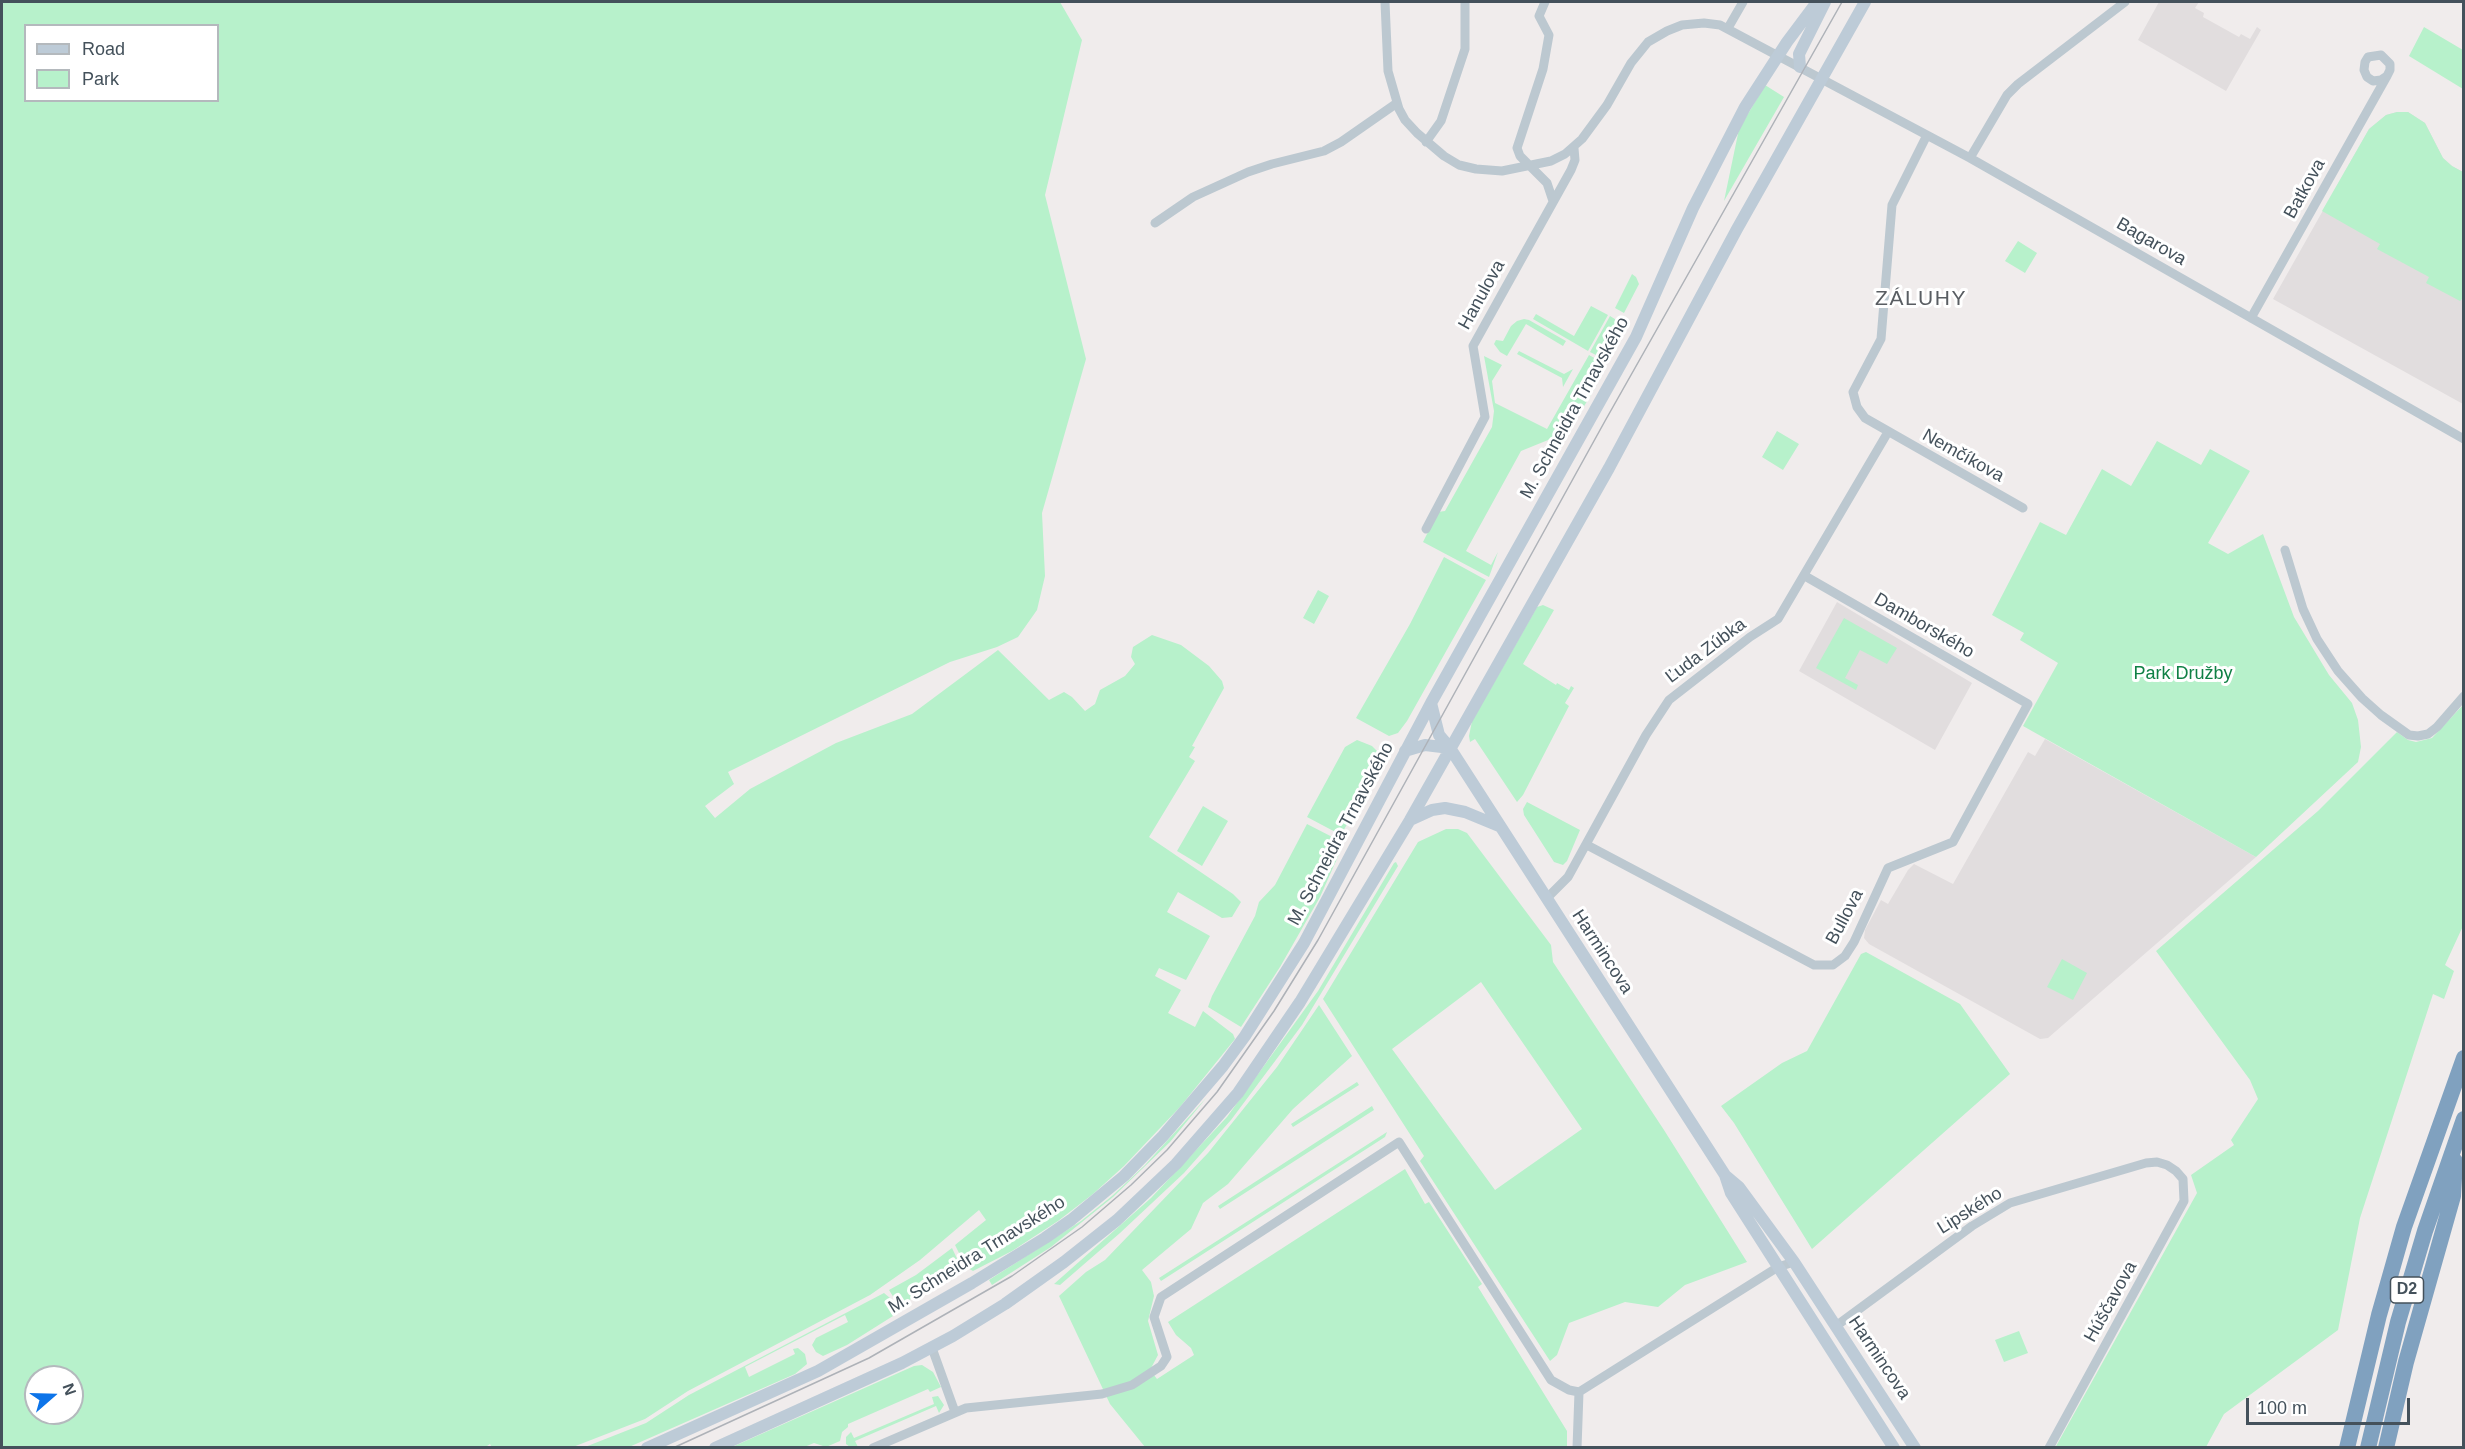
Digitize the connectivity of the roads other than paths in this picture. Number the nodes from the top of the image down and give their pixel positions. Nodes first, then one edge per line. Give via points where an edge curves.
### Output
1 (1385, 2) edge
2 (1465, 2) edge
3 (1545, 2) edge
4 (1743, 2) edge
5 (1817, 2) edge
6 (1825, 2) edge
7 (1865, 2) edge
8 (2125, 2) edge
9 (1728, 28) junction
10 (1778, 55) junction
11 (1800, 67) junction
12 (2387, 76) dead end
13 (1820, 78) junction
14 (1397, 103) junction
15 (1927, 135) junction
16 (1426, 142) junction
17 (1574, 148) junction
18 (1970, 158) junction
19 (1529, 165) junction
20 (1553, 201) junction
21 (1155, 223) dead end
22 (2252, 318) junction
23 (1888, 432) junction
24 (2463, 439) edge
25 (2023, 508) dead end
26 (1426, 529) dead end
27 (2285, 550) dead end
28 (1804, 576) junction
29 (2463, 696) edge
30 (1431, 703) junction
31 (2028, 704) joint
32 (1450, 748) junction
33 (1405, 751) junction
34 (1410, 820) junction
35 (1499, 826) junction
36 (1587, 845) junction
37 (1546, 899) junction
38 (2463, 1058) edge
39 (2463, 1119) edge
40 (2457, 1136) junction
41 (2176, 1171) joint
42 (1725, 1175) junction
43 (1794, 1262) junction
44 (1778, 1267) junction
45 (1836, 1326) junction
46 (932, 1348) junction
47 (1579, 1392) junction
48 (955, 1412) junction
49 (647, 1448) edge
50 (715, 1448) edge
51 (873, 1448) edge
52 (1577, 1448) edge
53 (1894, 1448) edge
54 (1916, 1448) edge
55 (2049, 1448) edge
56 (2347, 1448) edge
57 (2368, 1448) edge
58 (2386, 1448) edge

1 - 14 street, Hanulova via 1389,71
2 - 16 street via 1465,49 1441,122
3 - 19 street via 1539,16 1549,35 1543,69 1517,146
4 - 9 street
5 - 10 main road, M. Schneidra Trnavského
6 - 11 main road via 1799,54
7 - 13 main road
8 - 18 street via 2007,95
9 - 10 street, Hanulova
9 - 17 street, Hanulova via 1690,24 1673,28 1648,42
10 - 11 street, Hanulova
10 - 30 main road, M. Schneidra Trnavského via 1731,132 1636,337
11 - 13 street, Bagarova
12 - 22 street, Batkova
13 - 15 street, Bagarova
13 - 32 main road via 1609,468
14 - 16 street, Hanulova via 1404,120
14 - 21 street via 1341,142 1248,172 1193,196
15 - 18 street, Bagarova
15 - 23 street, Nemčíkova via 1892,205 1881,339 1853,392 1865,418
16 - 19 street, Hanulova via 1467,167 1502,171
17 - 19 street, Hanulova via 1551,160
17 - 20 street, Hanulova via 1575,160
18 - 22 street, Bagarova
19 - 20 street via 1543,177
20 - 26 street, Hanulova via 1473,346 1485,417
22 - 24 street, Bagarova
23 - 25 street, Nemčíkova
23 - 28 street, Ľuda Zúbka
27 - 29 street via 2303,609 2318,639 2338,671 2362,698 2409,735 2418,736 2428,734
28 - 31 street, Damborského
28 - 36 street, Ľuda Zúbka via 1778,619 1670,700 1646,735
30 - 32 main road, Harmincova via 1439,735
30 - 33 main road, M. Schneidra Trnavského
31 - 36 street, Bullova via 1953,842 1888,868 1854,942 1833,965 1814,965
32 - 33 main road via 1425,745
32 - 34 main road
32 - 35 main road, Harmincova
33 - 49 main road, M. Schneidra Trnavského via 1279,986 1197,1099 1124,1176 1045,1238 848,1355
34 - 35 main road via 1445,808
34 - 46 main road via 1300,1002 1238,1093 1190,1149 1090,1242 1005,1304
35 - 37 main road, Harmincova
36 - 37 street, Ľuda Zúbka via 1568,877
37 - 42 main road, Harmincova
38 - 56 highway, D2 via 2404,1227
39 - 40 highway, D2
40 - 57 highway, D2 via 2398,1322
40 - 58 highway via 2453,1196
41 - 45 street, Lipského via 2157,1162 2146,1162 2010,1203
41 - 55 street, Húščavova via 2183,1179 2184,1202
42 - 43 main road, Harmincova
42 - 44 main road, Harmincova via 1731,1193
43 - 44 street
43 - 45 main road, Harmincova
44 - 47 street
44 - 53 main road, Harmincova
45 - 54 main road, Harmincova
46 - 48 street
46 - 50 main road
47 - 48 street via 1551,1380 1399,1142 1161,1298 1154,1317 1167,1357 1161,1366 1132,1385 1102,1394 980,1405
47 - 52 street
48 - 51 street

